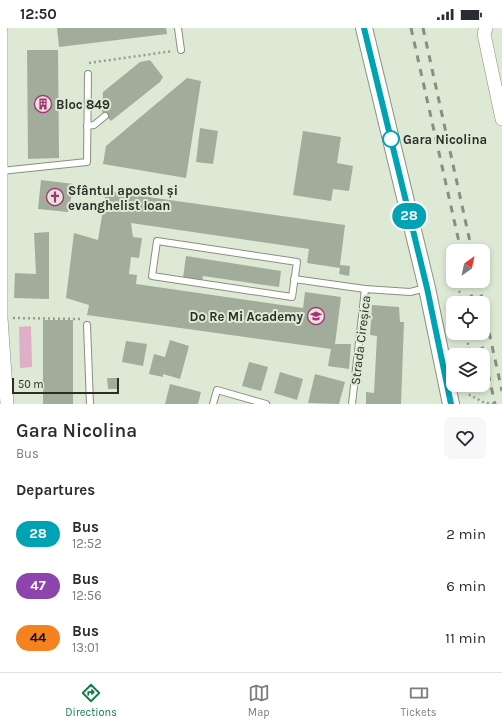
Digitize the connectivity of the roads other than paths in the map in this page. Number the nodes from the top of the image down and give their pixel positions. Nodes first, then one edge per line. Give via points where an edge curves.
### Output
1 (1, 28) edge
2 (178, 28) edge
3 (364, 28) edge
4 (486, 28) edge
5 (181, 50) road end
6 (88, 74) road end
7 (105, 116) dead end
8 (502, 119) edge
9 (87, 126) junction
10 (1, 171) junction
11 (294, 279) junction
12 (365, 288) junction
13 (427, 288) junction
14 (1, 318) edge
15 (87, 325) road end
16 (4, 400) edge
17 (90, 404) edge
18 (213, 404) edge
19 (266, 404) edge
20 (352, 404) edge
21 (451, 404) edge

1 - 10 street
2 - 5 lane
3 - 13 street
4 - 8 street via 484,34
6 - 9 lane
7 - 9 lane via 94,125
9 - 10 lane via 87,162
10 - 14 street
11 - 11 lane via 297,262 157,241 152,276 292,297
11 - 12 lane
12 - 13 lane, Strada Cireșica via 410,292
12 - 20 lane, Strada Cireșica
13 - 21 street
14 - 16 street
15 - 17 lane
18 - 19 lane via 217,390

